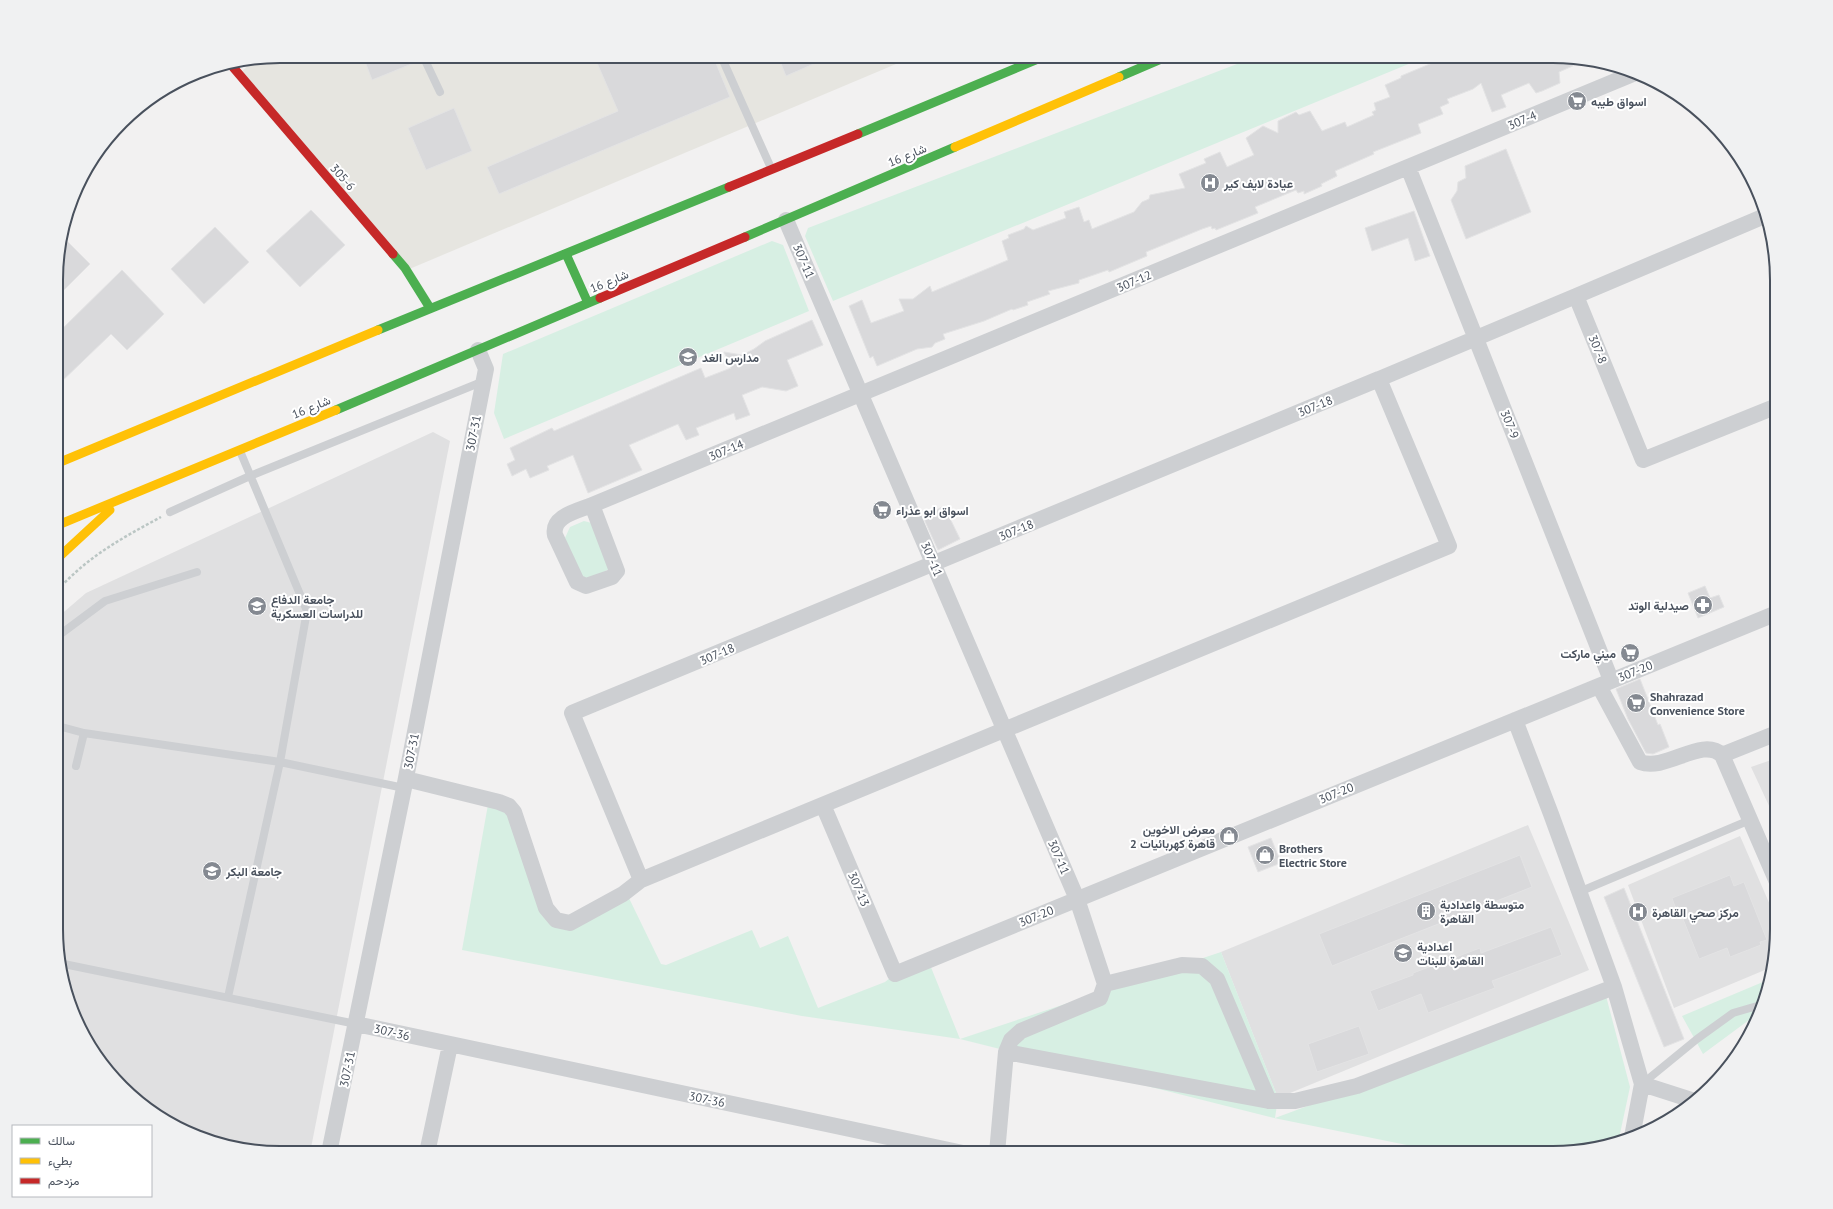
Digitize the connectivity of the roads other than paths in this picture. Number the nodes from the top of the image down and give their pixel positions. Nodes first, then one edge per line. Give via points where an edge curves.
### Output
1 (426, 63) edge
2 (724, 63) edge
3 (1028, 63) edge
4 (1152, 63) edge
5 (247, 66) dead end
6 (234, 68) edge
7 (239, 74) junction
8 (1628, 76) edge
9 (440, 92) dead end
10 (1408, 167) junction
11 (772, 170) junction
12 (1761, 217) edge
13 (786, 220) junction
14 (566, 254) junction
15 (1576, 296) junction
16 (588, 303) junction
17 (430, 308) junction
18 (1476, 338) junction
19 (478, 350) junction
20 (1379, 379) junction
21 (484, 381) junction
22 (861, 394) junction
23 (1770, 408) edge
24 (240, 450) junction
25 (63, 461) edge
26 (250, 476) junction
27 (119, 501) junction
28 (592, 505) junction
29 (170, 512) road end
30 (63, 523) edge
31 (63, 553) edge
32 (934, 564) junction
33 (196, 572) dead end
34 (1770, 615) edge
35 (63, 632) edge
36 (1605, 683) junction
37 (1515, 720) junction
38 (63, 728) edge
39 (1005, 730) junction
40 (84, 734) junction
41 (1770, 735) edge
42 (1722, 755) junction
43 (280, 762) junction
44 (76, 766) dead end
45 (405, 784) junction
46 (823, 805) junction
47 (1750, 820) junction
48 (1770, 868) edge
49 (641, 880) junction
50 (1579, 892) junction
51 (1077, 899) junction
52 (66, 964) edge
53 (895, 974) joint
54 (1105, 984) junction
55 (1614, 987) junction
56 (228, 997) junction
57 (1756, 1006) edge
58 (356, 1024) junction
59 (450, 1045) junction
60 (1006, 1052) junction
61 (1642, 1084) junction
62 (1688, 1099) edge
63 (1268, 1101) junction
64 (1633, 1131) edge
65 (330, 1146) edge
66 (428, 1146) edge
67 (930, 1146) edge
68 (998, 1146) edge

1 - 9 lane
2 - 11 lane
3 - 11 main road
4 - 13 main road, شارع 16
5 - 7 main road
6 - 7 main road, 305-6
7 - 17 main road, 305-6 via 405,268
8 - 10 street, 307-4
10 - 18 street, 307-9
10 - 22 street, 307-12
11 - 14 main road
12 - 15 street
13 - 16 main road, شارع 16
13 - 22 street, 307-11
14 - 16 main road
14 - 17 main road
15 - 18 street, 307-18
15 - 23 street, 307-8 via 1643,460
16 - 19 main road, شارع 16
17 - 25 main road
18 - 20 street, 307-18
18 - 36 street, 307-9
19 - 21 street, 307-31 via 486,369
19 - 24 main road, شارع 16
20 - 32 street, 307-18
20 - 39 street via 1449,546
21 - 26 lane
21 - 45 street, 307-31
22 - 28 street, 307-14
22 - 32 street, 307-11
24 - 26 lane
24 - 27 main road, شارع 16
26 - 29 lane
26 - 43 lane via 307,611
27 - 30 main road, شارع 16
27 - 31 main road
28 - 28 street, 307-14 via 559,520 554,531 577,582 586,586 612,577 617,571
32 - 39 street, 307-11
32 - 49 street, 307-18 via 572,714
33 - 35 lane via 105,601
34 - 36 street, 307-20
36 - 37 street, 307-20
36 - 42 street, 307-9 via 1640,762 1656,764 1706,749 1716,750
37 - 50 street
37 - 51 street, 307-20
38 - 40 lane
39 - 46 street
39 - 51 street, 307-11
40 - 43 lane
40 - 44 lane
41 - 42 street
42 - 47 street
43 - 45 lane
43 - 56 lane
45 - 49 street via 509,806 514,812 546,908 556,920 570,923 623,894
45 - 58 street, 307-31
46 - 49 street
46 - 53 street, 307-13
47 - 48 street
47 - 50 lane
50 - 55 street
51 - 53 street, 307-20
51 - 54 street, 307-11
52 - 56 lane
54 - 60 street via 1100,998 1021,1031 1011,1040
54 - 63 street via 1182,965 1202,966 1217,979
55 - 61 street
55 - 63 street via 1357,1086 1295,1101
56 - 58 lane
57 - 61 lane via 1733,1013 1696,1039
58 - 59 street, 307-36
58 - 65 street, 307-31
59 - 66 street
59 - 67 street, 307-36
60 - 63 street
60 - 68 street
61 - 62 street
61 - 64 street

